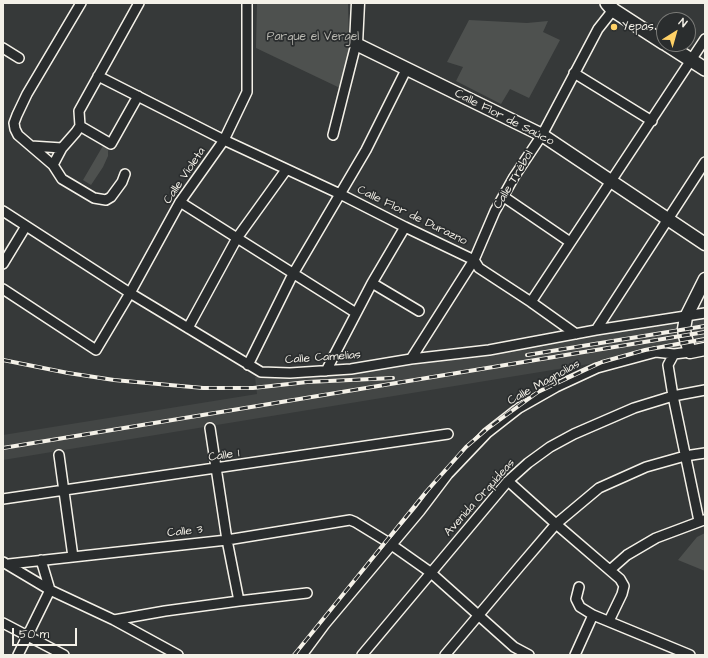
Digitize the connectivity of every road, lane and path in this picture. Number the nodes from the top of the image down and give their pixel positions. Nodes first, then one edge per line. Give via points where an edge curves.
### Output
1 (81, 3) edge
2 (139, 3) edge
3 (247, 3) edge
4 (358, 3) edge
5 (613, 5) edge
6 (656, 36) edge
7 (705, 40) edge
8 (356, 44) junction
9 (3, 48) edge
10 (679, 52) edge
11 (18, 58) dead end
12 (692, 60) junction
13 (407, 68) junction
14 (705, 69) edge
15 (574, 73) junction
16 (98, 76) junction
17 (138, 96) junction
18 (652, 121) junction
19 (80, 126) junction
20 (333, 135) dead end
21 (542, 135) junction
22 (224, 140) junction
23 (31, 146) junction
24 (62, 148) junction
25 (705, 162) edge
26 (53, 165) junction
27 (286, 170) junction
28 (124, 174) dead end
29 (612, 181) junction
30 (340, 194) junction
31 (504, 197) junction
32 (180, 202) junction
33 (3, 211) edge
34 (669, 219) junction
35 (26, 226) junction
36 (404, 227) junction
37 (237, 238) junction
38 (570, 242) junction
39 (705, 244) edge
40 (474, 260) junction
41 (3, 264) edge
42 (293, 274) junction
43 (705, 279) edge
44 (372, 283) junction
45 (3, 289) edge
46 (130, 293) junction
47 (531, 302) junction
48 (419, 311) dead end
49 (356, 313) junction
50 (705, 313) edge
51 (686, 317) junction
52 (188, 328) junction
53 (596, 330) junction
54 (576, 334) junction
55 (705, 349) edge
56 (690, 352) junction
57 (674, 354) junction
58 (411, 359) junction
59 (248, 364) junction
60 (326, 371) junction
61 (705, 390) edge
62 (673, 396) junction
63 (210, 428) dead end
64 (448, 434) dead end
65 (705, 453) edge
66 (59, 455) dead end
67 (685, 456) junction
68 (217, 469) junction
69 (508, 481) junction
70 (64, 491) junction
71 (3, 499) edge
72 (702, 520) edge
73 (556, 524) junction
74 (227, 540) junction
75 (391, 544) junction
76 (73, 557) junction
77 (41, 560) junction
78 (6, 563) edge
79 (610, 570) junction
80 (430, 572) junction
81 (578, 587) dead end
82 (50, 590) junction
83 (307, 593) dead end
84 (239, 601) junction
85 (480, 615) junction
86 (593, 615) junction
87 (114, 620) junction
88 (608, 621) junction
89 (3, 623) edge
90 (28, 637) junction
91 (18, 655) edge
92 (64, 655) edge
93 (178, 655) edge
94 (302, 655) edge
95 (362, 655) edge
96 (445, 655) edge
97 (529, 655) edge
98 (575, 655) edge
99 (690, 655) edge

1 - 23 street via 16,115 15,129
2 - 16 street
3 - 22 street, Calle Violeta via 247,92
4 - 8 street
5 - 6 main road
5 - 15 street, Calle Trébol
7 - 12 street
8 - 13 street, Calle Flor de Saúco
8 - 20 street
9 - 11 street
10 - 12 main road
12 - 14 main road
12 - 18 street
13 - 21 street, Calle Flor de Saúco
13 - 30 street via 366,150
15 - 18 street
15 - 21 street, Calle Trébol
16 - 17 street, Calle Flor de Durazno
16 - 19 street via 79,111
17 - 19 street via 111,144
17 - 22 street, Calle Flor de Durazno
18 - 29 street
19 - 24 street
21 - 29 street, Calle Flor de Saúco
21 - 31 street, Calle Trébol
22 - 27 street, Calle Flor de Durazno
22 - 32 street, Calle Violeta
23 - 24 street
23 - 26 street
24 - 26 street
25 - 34 street
26 - 28 street via 62,179 94,198 106,200 122,182
27 - 30 street, Calle Flor de Durazno
27 - 37 street
29 - 34 street, Calle Flor de Saúco
29 - 38 street
30 - 36 street, Calle Flor de Durazno
30 - 42 street
31 - 38 street
31 - 40 street, Calle Trébol via 495,211
32 - 37 street
32 - 46 street, Calle Violeta
33 - 35 street, Calle Camelias
34 - 39 street, Calle Flor de Saúco
34 - 53 street
35 - 41 street
35 - 46 street, Calle Camelias
36 - 40 street, Calle Flor de Durazno
36 - 44 street
37 - 42 street
37 - 52 street
38 - 47 street
40 - 47 street, Calle Flor de Durazno via 479,268
40 - 58 street, Calle Trébol
42 - 49 street
42 - 59 street
43 - 51 street
44 - 48 street
44 - 49 street
45 - 46 street, Calle Violeta via 96,350
46 - 52 street, Calle Camelias
47 - 54 street, Calle Flor de Durazno
49 - 60 street
50 - 51 street, Calle Camelias
51 - 53 street, Calle Camelias
51 - 56 street via 685,336
52 - 59 street, Calle Camelias
53 - 54 street, Calle Camelias
54 - 58 street, Calle Camelias via 489,350
55 - 56 street
56 - 57 street, Calle Magnolias
57 - 62 street via 668,365
57 - 75 street, Calle Magnolias via 656,352 597,368 518,408 487,433 448,474
58 - 60 street, Calle Camelias via 376,366
59 - 60 street, Calle Camelias via 261,372
61 - 62 street, Avenida Orquídeas
62 - 67 street
62 - 69 street, Avenida Orquídeas via 634,408 574,434 528,463
63 - 68 street
64 - 68 street, Calle 1
65 - 67 street
66 - 70 street
67 - 72 street
67 - 73 street via 646,467 599,488
68 - 70 street, Calle 1
68 - 74 street
69 - 73 street
69 - 80 street, Avenida Orquídeas
70 - 71 street, Calle 1
70 - 76 street
72 - 79 street via 656,538 627,555
73 - 79 street
73 - 85 street
74 - 75 street, Calle 3 via 350,520
74 - 76 street, Calle 3
74 - 84 street
75 - 80 street, Calle 3
75 - 94 street, Calle Magnolias
76 - 77 street, Calle 3
77 - 78 street, Calle 3
77 - 82 street
78 - 82 street
79 - 88 street via 624,586
80 - 85 street, Calle 3
80 - 95 street, Avenida Orquídeas
81 - 86 street via 576,599 580,607
82 - 87 street
82 - 90 street
83 - 84 street
84 - 87 street
85 - 96 street
85 - 97 street, Calle 3 via 514,647
86 - 88 street
86 - 98 street
87 - 93 street
88 - 99 street
89 - 90 street
90 - 91 street
90 - 92 street

